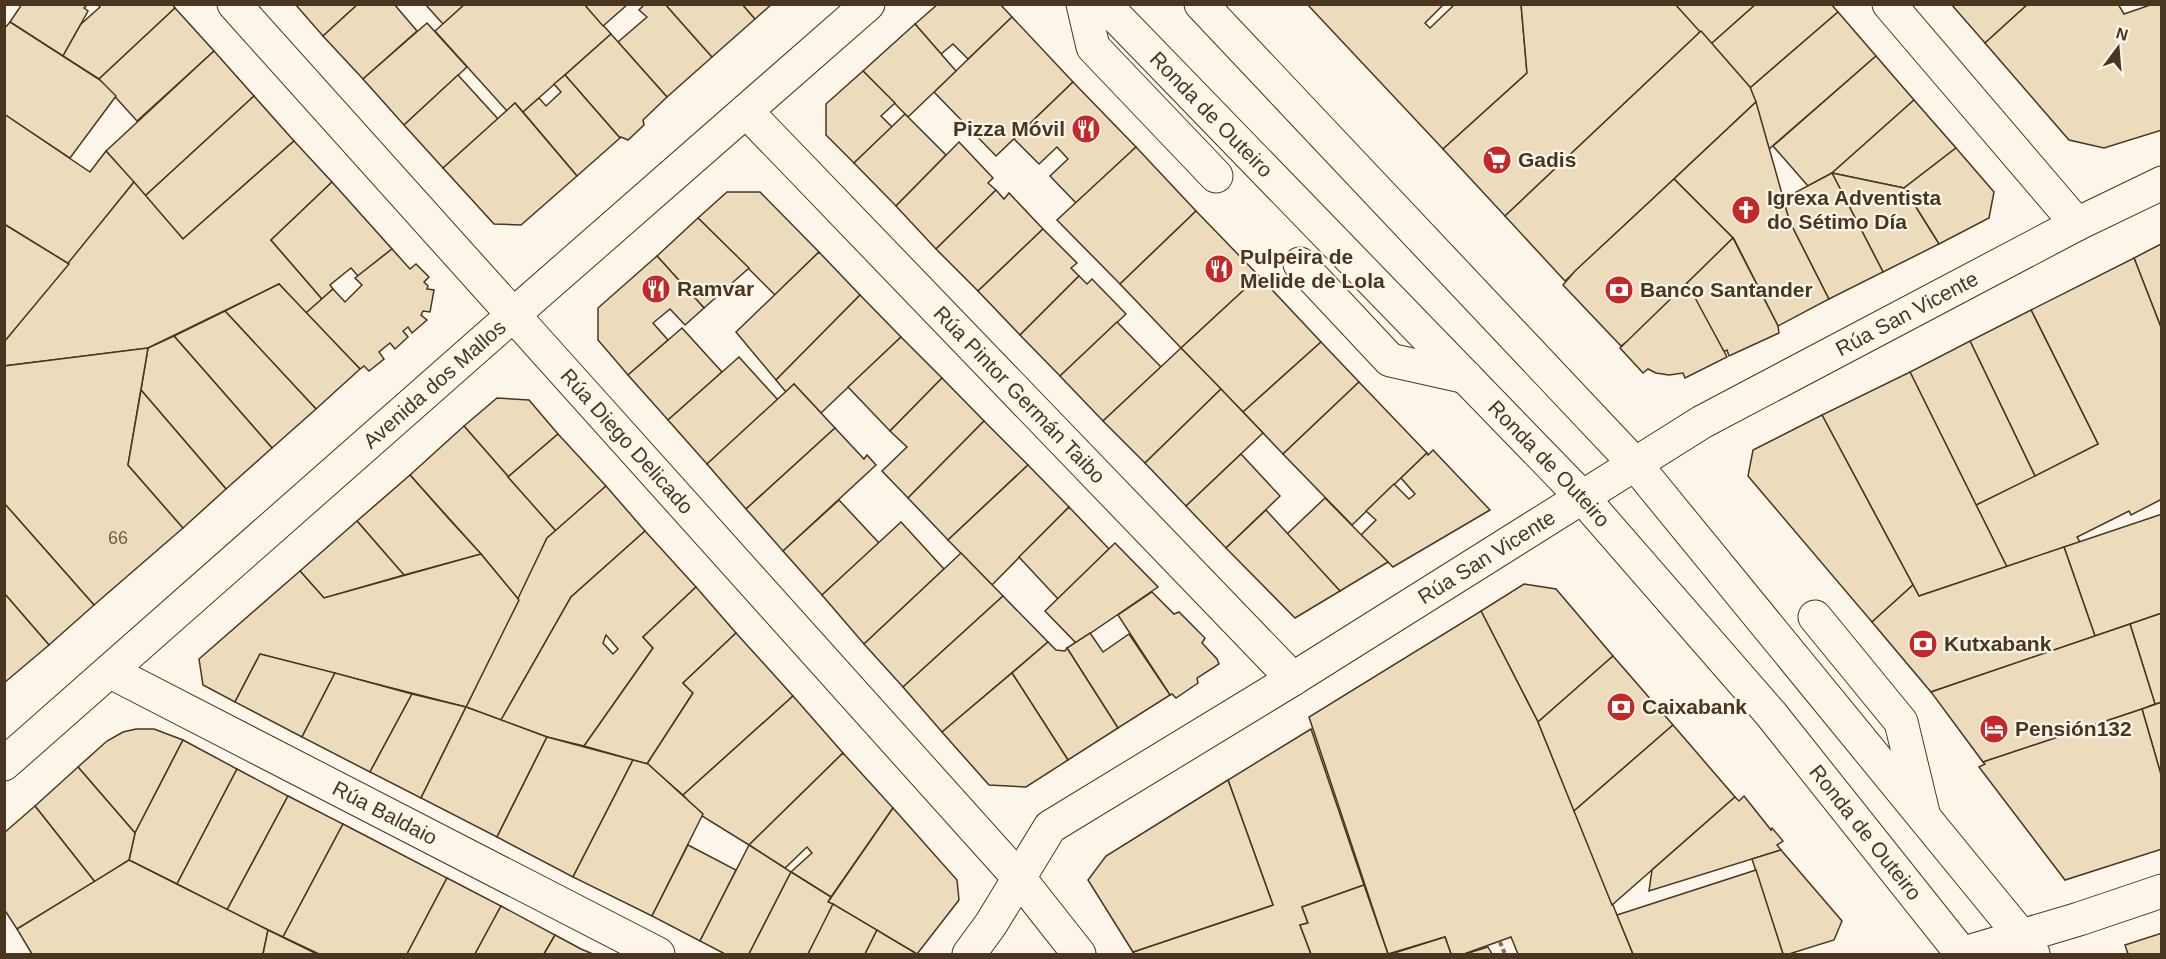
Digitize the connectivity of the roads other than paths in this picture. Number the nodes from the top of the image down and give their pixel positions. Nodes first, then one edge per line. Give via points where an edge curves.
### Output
1 (234, 4) edge
2 (868, 4) edge
3 (1083, 4) edge
4 (1104, 4) edge
5 (1201, 4) edge
6 (1888, 4) edge
7 (746, 111) junction
8 (1216, 176) dead end
9 (2162, 183) edge
10 (2077, 224) junction
11 (1300, 264) dead end
12 (513, 315) junction
13 (1466, 377) junction
14 (1635, 464) junction
15 (1582, 497) junction
16 (1815, 617) dead end
17 (111, 672) junction
18 (1293, 679) junction
19 (4, 764) edge
20 (1924, 817) junction
21 (1019, 878) junction
22 (2162, 891) edge
23 (2027, 946) edge
24 (658, 954) edge
25 (969, 954) edge
26 (1079, 954) edge
27 (1962, 954) edge

1 - 12 street, Rúa Diego Delicado
2 - 7 street, Avenida dos Mallos
3 - 8 street via 1093,47
4 - 13 street, Ronda de Outeiro
5 - 14 street
6 - 10 street
7 - 12 street, Avenida dos Mallos
7 - 18 street, Rúa Pintor Germán Taibo
9 - 10 street, Rúa San Vicente
10 - 14 street, Rúa San Vicente via 1702,422
11 - 13 street via 1390,360
12 - 17 street, Avenida dos Mallos
12 - 21 street, Rúa Diego Delicado
13 - 15 street, Ronda de Outeiro
14 - 15 street, Rúa San Vicente
14 - 20 street
15 - 18 street, Rúa San Vicente
15 - 27 street, Ronda de Outeiro via 1771,714
16 - 20 street via 1900,722
17 - 19 street, Avenida dos Mallos
17 - 24 street, Rúa Baldaio
18 - 21 street, Rúa San Vicente via 1050,827
20 - 23 street
21 - 25 street, Rúa San Vicente
21 - 26 street, Rúa Diego Delicado
22 - 23 street
23 - 27 street

